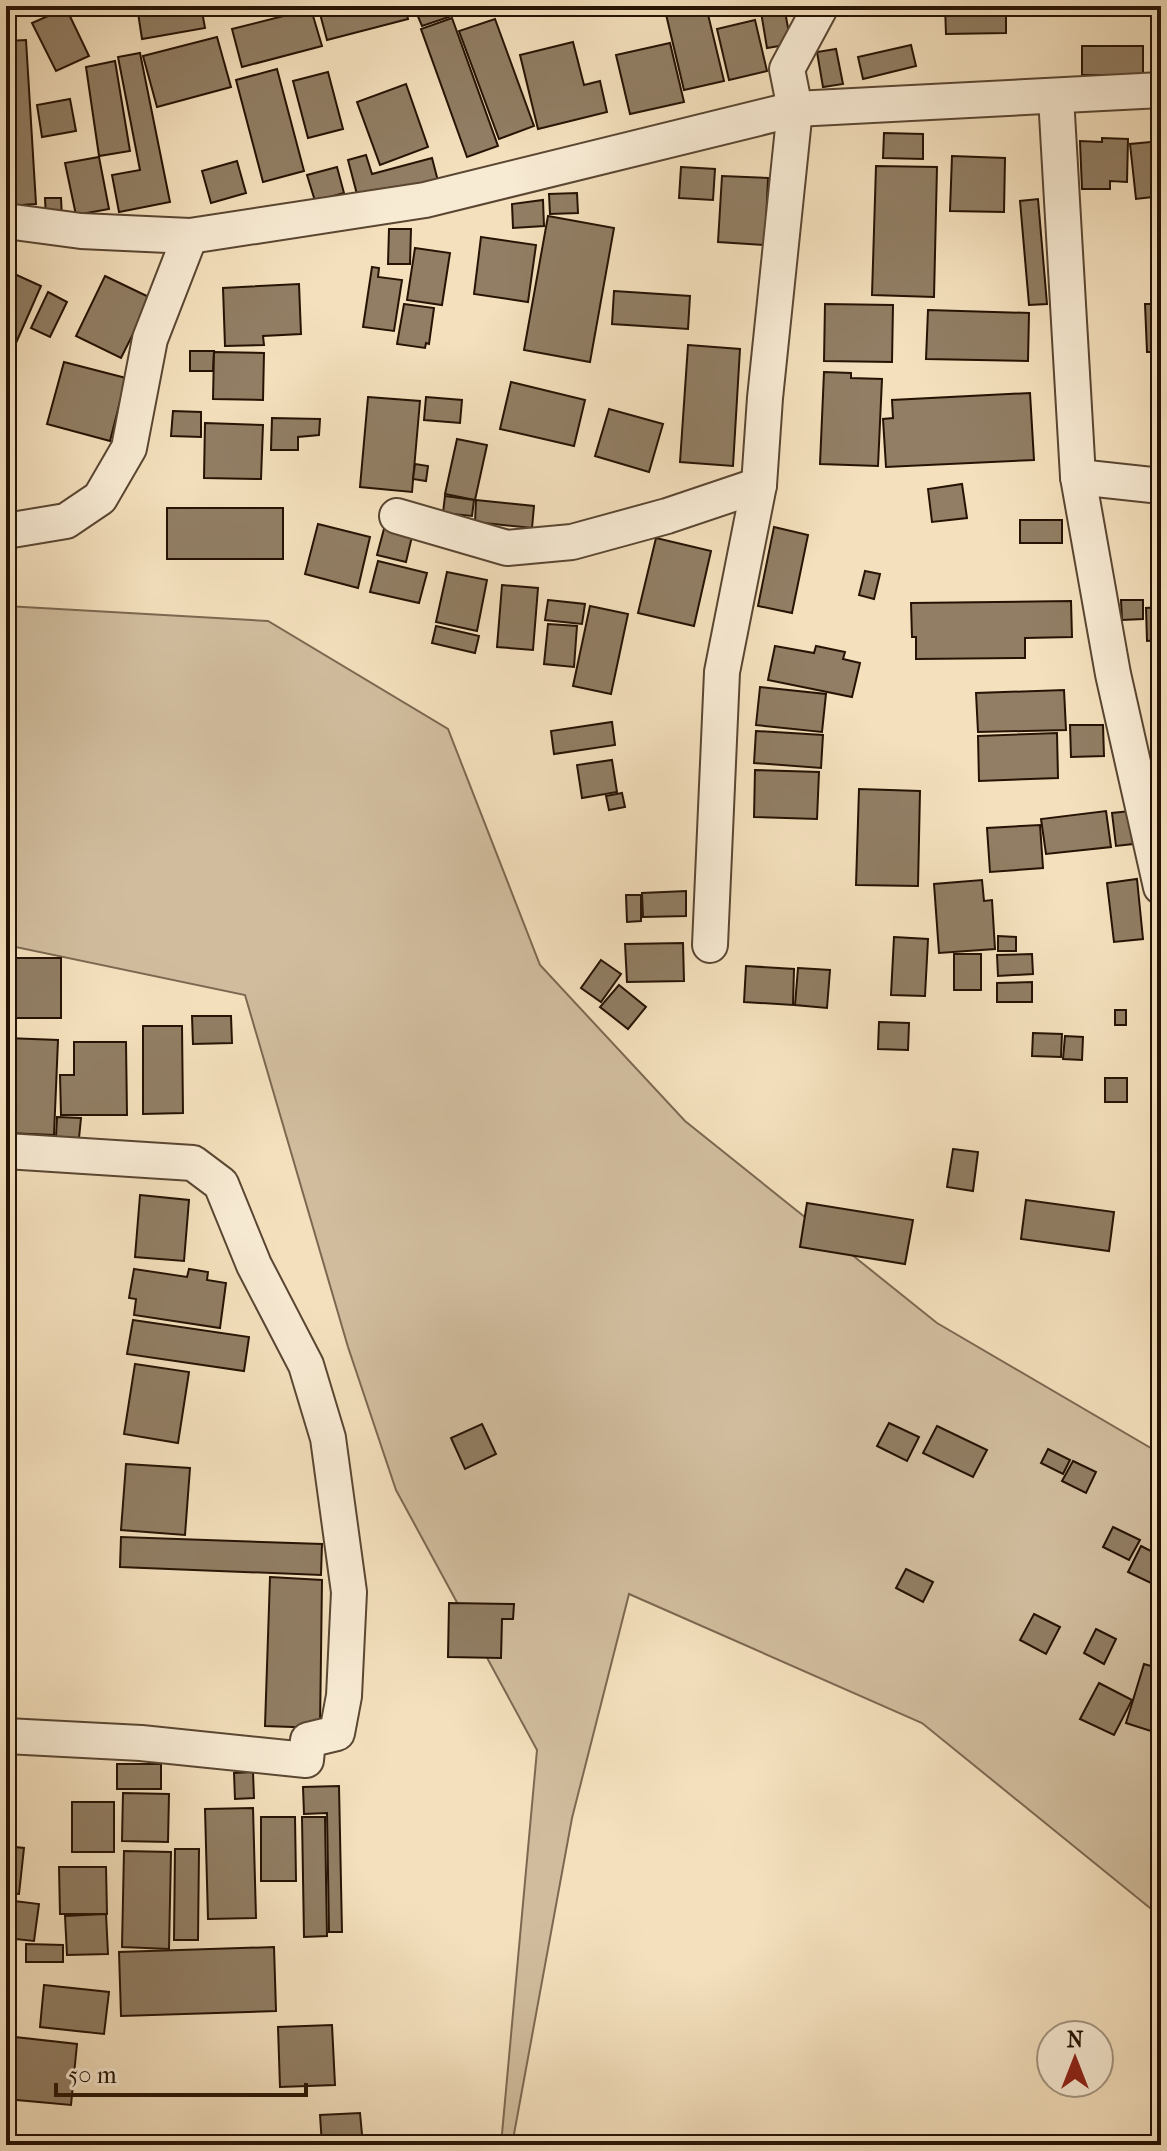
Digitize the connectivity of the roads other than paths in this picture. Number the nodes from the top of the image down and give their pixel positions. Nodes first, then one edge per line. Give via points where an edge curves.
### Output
1 (821, 6) edge
2 (1161, 90) edge
3 (1056, 97) junction
4 (795, 109) junction
5 (6, 221) edge
6 (190, 236) junction
7 (1078, 477) junction
8 (759, 485) junction
9 (1161, 486) edge
10 (397, 516) dead end
11 (6, 531) edge
12 (1161, 887) edge
13 (710, 945) dead end
14 (6, 1151) edge
15 (6, 1736) edge

1 - 4 street via 787,69
2 - 3 street
3 - 4 street
3 - 7 street
4 - 6 street via 425,200
4 - 8 street
5 - 6 street
6 - 11 street via 150,339 129,448 100,498 66,521
7 - 9 street
7 - 12 street via 1113,674
8 - 10 street via 572,542 507,548
8 - 13 street via 722,672
14 - 15 street via 193,1163 221,1184 254,1265 306,1365 328,1438 349,1592 337,1733 308,1740 306,1760

